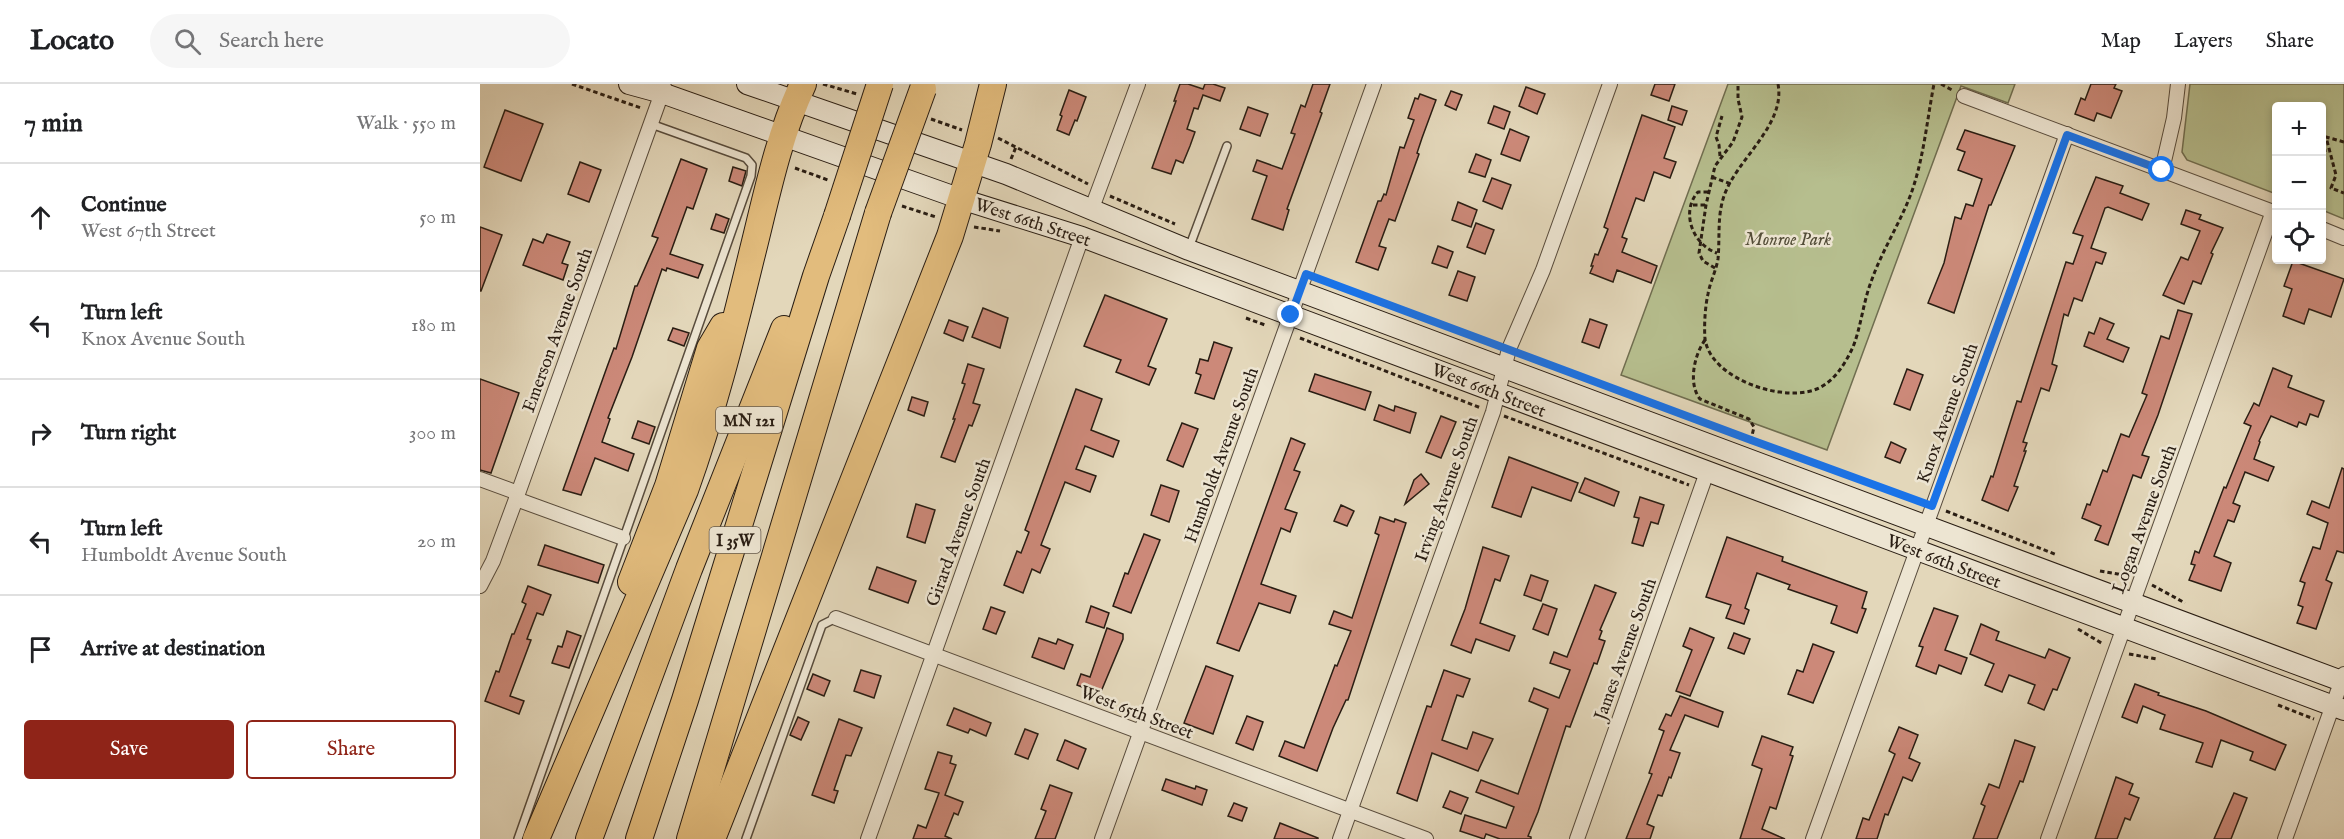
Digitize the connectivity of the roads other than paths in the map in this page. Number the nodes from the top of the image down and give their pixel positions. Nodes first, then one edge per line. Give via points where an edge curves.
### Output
1 (629, 84) edge
2 (747, 84) edge
3 (880, 84) edge
4 (993, 84) edge
5 (1138, 84) edge
6 (1374, 84) edge
7 (1610, 84) edge
8 (2178, 84) edge
9 (924, 86) edge
10 (664, 88) edge
11 (799, 92) edge
12 (1964, 96) dead end
13 (651, 124) junction
14 (2067, 135) junction
15 (783, 136) junction
16 (1227, 146) dead end
17 (973, 163) junction
18 (2162, 170) junction
19 (961, 199) junction
20 (1096, 199) junction
21 (2272, 211) edge
22 (2272, 220) edge
23 (2326, 231) edge
24 (1082, 237) junction
25 (2344, 238) edge
26 (1192, 241) junction
27 (816, 276) junction
28 (1300, 291) junction
29 (1288, 324) junction
30 (1504, 367) junction
31 (1497, 394) junction
32 (1707, 472) junction
33 (480, 479) edge
34 (517, 496) junction
35 (1925, 525) junction
36 (623, 538) junction
37 (1916, 550) junction
38 (480, 586) edge
39 (2133, 603) junction
40 (836, 618) joint
41 (2123, 629) junction
42 (934, 655) junction
43 (2343, 679) edge
44 (640, 703) junction
45 (2334, 713) edge
46 (1140, 732) junction
47 (1350, 811) junction
48 (518, 839) edge
49 (536, 839) edge
50 (576, 839) edge
51 (589, 839) edge
52 (639, 839) edge
53 (690, 839) edge
54 (712, 839) edge
55 (746, 839) edge
56 (868, 839) edge
57 (1102, 839) edge
58 (1340, 839) edge
59 (1426, 839) edge
60 (1577, 839) edge
61 (1813, 839) edge
62 (2048, 839) edge
63 (2284, 839) edge

1 - 10 main road, West 66th Street
2 - 11 main road, West 66th Street
3 - 27 highway, I 35W, bridge
4 - 17 highway
5 - 20 street
6 - 28 street, Humboldt Avenue South
7 - 30 street, Irving Avenue South
8 - 18 street
9 - 53 highway, I 35W, bridge via 878,213
10 - 13 street, Emerson Avenue South
10 - 15 main road, West 66th Street
11 - 15 highway
11 - 17 main road, West 66th Street
12 - 14 street
13 - 34 street, Emerson Avenue South
13 - 36 lane via 746,158 752,165
14 - 18 street
14 - 35 street, Knox Avenue South
15 - 19 main road, West 66th Street
15 - 49 highway via 742,295 710,348 668,486 590,695 579,736
16 - 26 lane
17 - 19 highway
17 - 20 main road, West 66th Street
18 - 21 street
19 - 24 main road, West 66th Street
19 - 54 highway via 951,236
20 - 26 main road, West 66th Street
22 - 39 street, Logan Avenue South
23 - 25 street
24 - 29 main road, West 66th Street
24 - 42 street, Girard Avenue South
26 - 28 main road, West 66th Street
27 - 44 highway, MN 121 via 777,347
27 - 52 highway, I 35W
28 - 29 street, Humboldt Avenue South
28 - 30 main road, West 66th Street
29 - 31 main road, West 66th Street
29 - 46 street, Humboldt Avenue South
30 - 31 street, Irving Avenue South
30 - 35 main road, West 66th Street
31 - 32 main road, West 66th Street
31 - 47 street, Irving Avenue South
32 - 37 main road, West 66th Street
32 - 60 street, James Avenue South
33 - 34 street
34 - 36 street
34 - 38 street, Emerson Avenue South
35 - 37 street, Knox Avenue South
35 - 39 main road, West 66th Street
36 - 48 lane
37 - 41 main road, West 66th Street
37 - 61 street, Knox Avenue South
39 - 41 street, Logan Avenue South
39 - 43 main road, West 66th Street
40 - 42 street, West 65th Street
40 - 55 lane via 822,625
41 - 45 main road, West 66th Street
41 - 62 street, Logan Avenue South
42 - 46 street, West 65th Street
42 - 56 street, Girard Avenue South
43 - 45 street
44 - 50 highway
44 - 51 highway, MN 121
45 - 63 street
46 - 47 street, West 65th Street
46 - 57 street, Humboldt Avenue South
47 - 58 street, Irving Avenue South
47 - 59 street, West 65th Street

